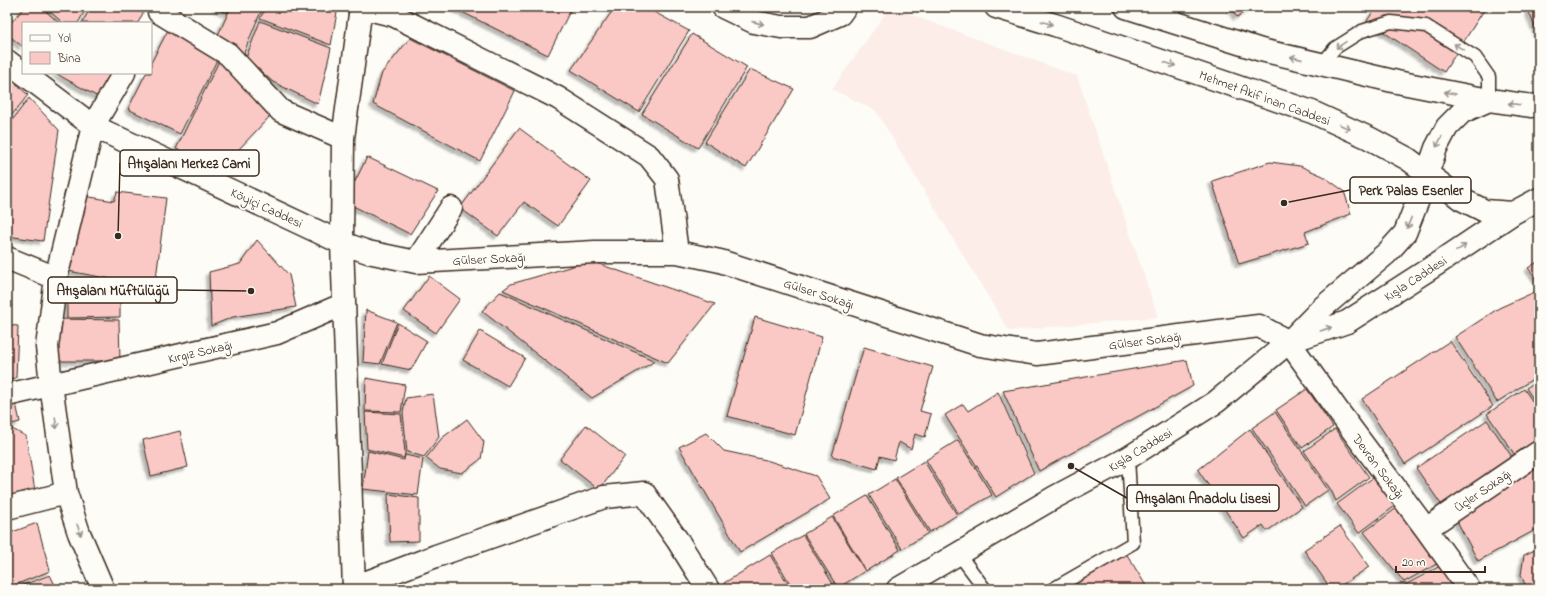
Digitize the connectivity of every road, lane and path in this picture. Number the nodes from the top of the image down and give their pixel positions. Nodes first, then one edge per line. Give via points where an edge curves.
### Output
1 (360, 7) edge
2 (723, 7) edge
3 (845, 7) edge
4 (996, 7) edge
5 (1126, 7) edge
6 (157, 15) edge
7 (7, 62) edge
8 (1322, 64) junction
9 (22, 73) edge
10 (23, 74) edge
11 (123, 74) edge
12 (1489, 100) junction
13 (1539, 105) edge
14 (93, 126) junction
15 (343, 138) junction
16 (1428, 173) junction
17 (1539, 199) edge
18 (451, 208) dead end
19 (1513, 213) junction
20 (342, 243) junction
21 (677, 252) junction
22 (7, 258) edge
23 (416, 262) junction
24 (56, 278) junction
25 (344, 304) junction
26 (1289, 342) junction
27 (51, 384) junction
28 (7, 395) edge
29 (1539, 452) edge
30 (1128, 458) junction
31 (66, 493) junction
32 (7, 508) edge
33 (1426, 529) junction
34 (958, 553) junction
35 (354, 588) edge
36 (103, 589) edge
37 (708, 589) edge
38 (898, 589) edge
39 (986, 589) edge
40 (1053, 589) edge
41 (1469, 589) edge

1 - 15 street
1 - 21 street via 393,15 558,98 649,156 666,179
2 -> 3 street via 754,22 781,27 810,27 840,14
4 -> 16 street, Mehmet Akif İnan Caddesi via 1312,112 1369,138
8 -> 5 street via 1261,50
6 - 15 street via 228,54 281,111
7 - 9 street, Köyiçi Caddesi
12 -> 8 street via 1396,82
12 -> 8 lane via 1489,77 1475,57 1426,26 1391,22 1362,30 1336,48
10 - 14 street, Köyiçi Caddesi
11 - 14 street
13 -> 12 street
12 -> 16 street, Kışla Caddesi via 1462,112 1447,127 1436,148
14 - 20 street, Köyiçi Caddesi
14 - 24 street
15 - 20 street
16 - 19 street, Mehmet Akif İnan Caddesi via 1461,199 1485,211
16 -> 26 street, Kışla Caddesi via 1405,233 1387,253 1322,308
17 - 19 street
18 - 23 street
26 -> 19 street, Kışla Caddesi via 1347,322
20 - 23 street, Gülser Sokağı via 368,252
20 - 25 street
21 - 23 street, Gülser Sokağı via 595,252
21 - 26 street, Gülser Sokağı via 720,261 980,345 1037,354 1259,326
22 - 24 street
24 - 27 street via 47,346
25 - 27 street, Kırgız Sokağı via 277,333
25 - 35 street
26 - 30 street, Kışla Caddesi via 1216,402
26 - 33 street, Devran Sokağı
27 - 28 street, Kırgız Sokağı
27 -> 31 street
29 - 33 street, Üçler Sokağı
30 - 34 street, Kışla Caddesi
30 - 40 lane via 1133,543
31 - 32 street
31 -> 36 street via 79,533
33 - 41 street, Devran Sokağı
34 - 38 street, Kışla Caddesi
34 - 39 lane
35 - 37 street via 436,556 604,497 644,493

